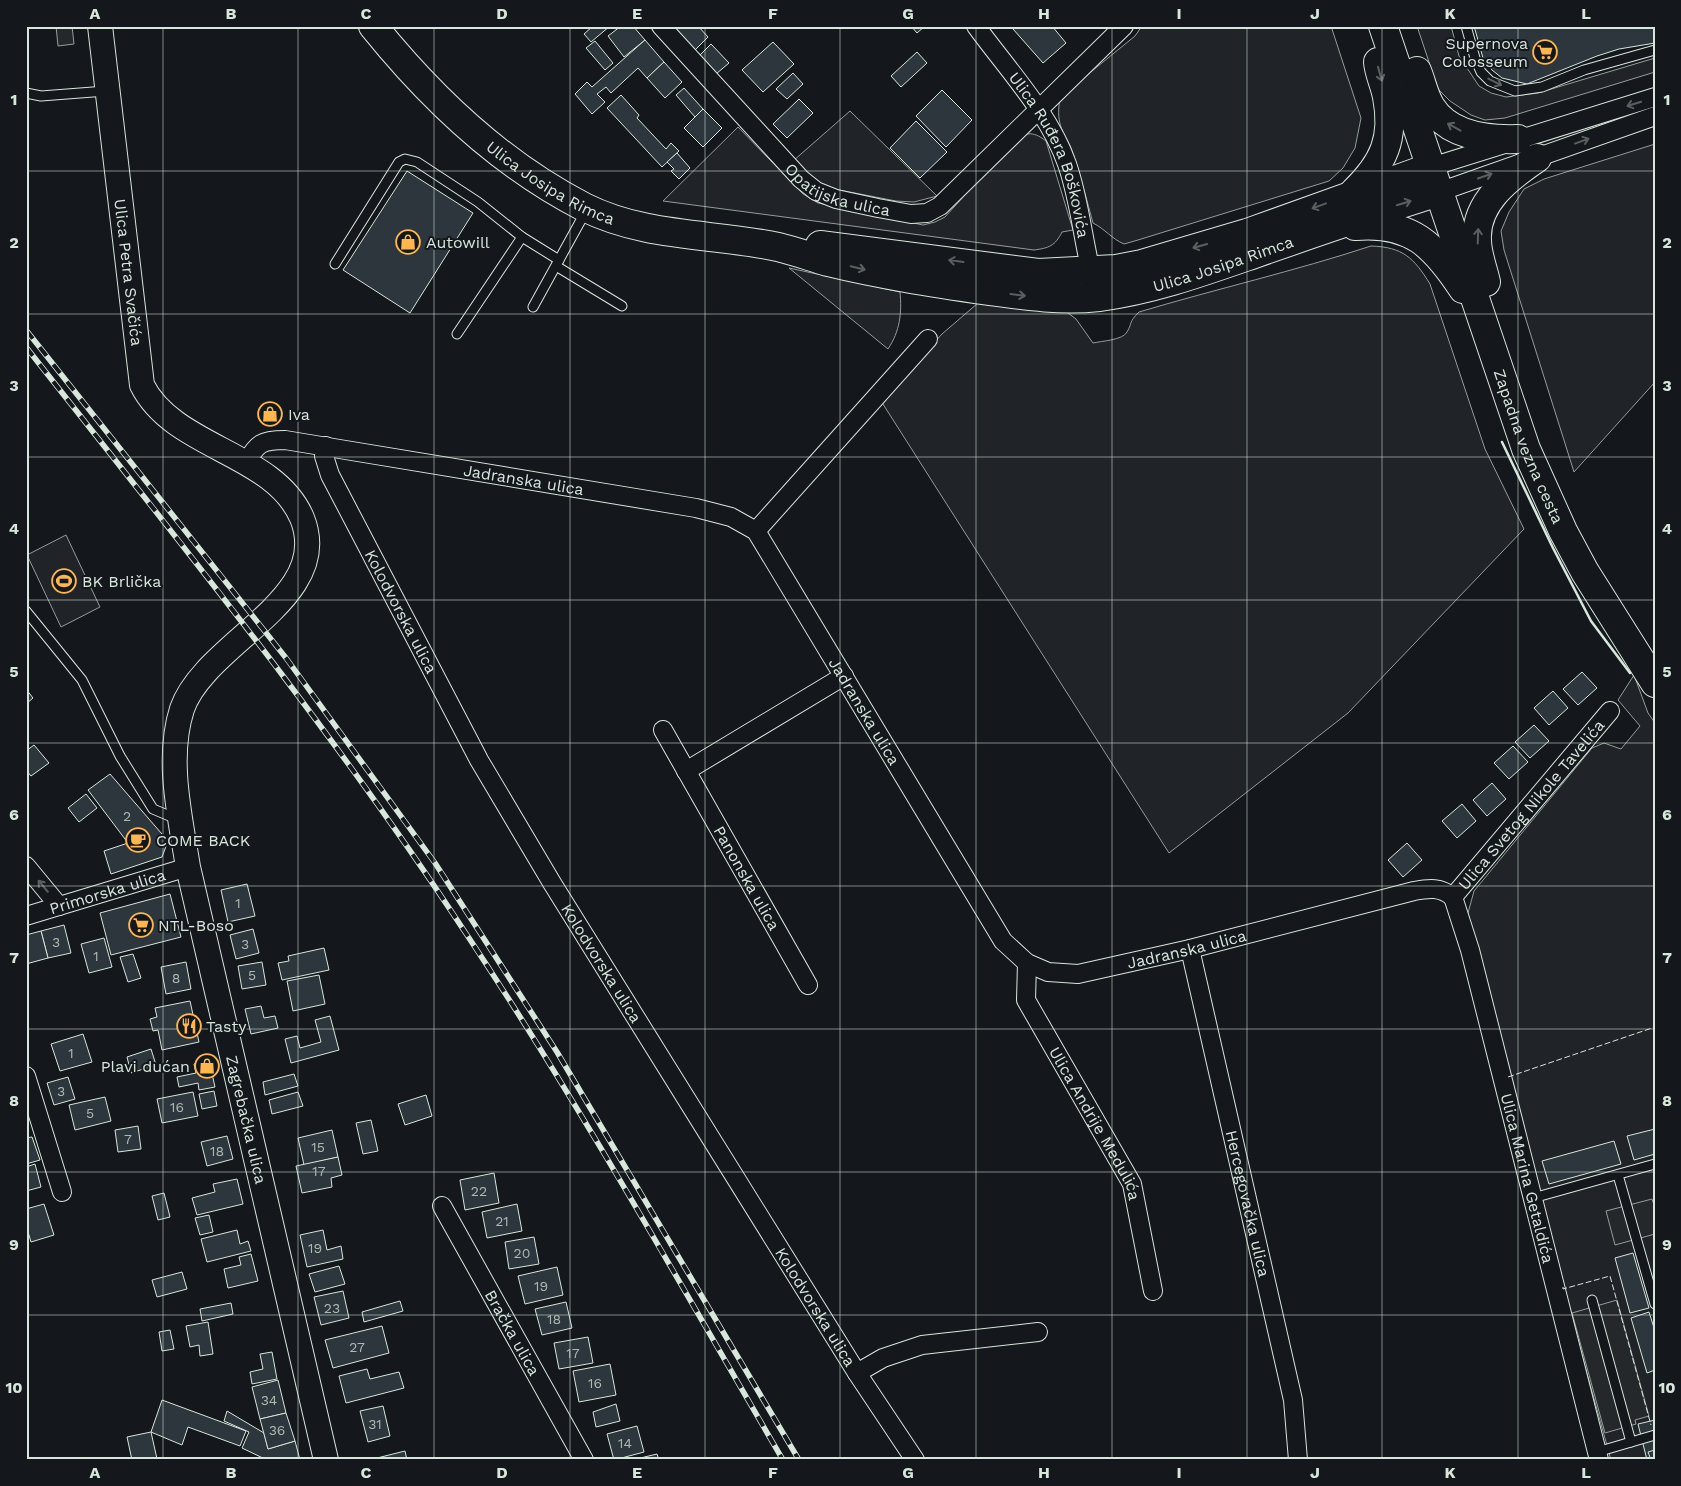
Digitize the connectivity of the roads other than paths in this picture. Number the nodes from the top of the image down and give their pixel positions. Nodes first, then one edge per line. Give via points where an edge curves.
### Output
1 (100, 26) edge
2 (373, 26) edge
3 (661, 26) edge
4 (976, 26) edge
5 (1124, 26) edge
6 (1466, 26) edge
7 (1382, 29) edge
8 (1655, 50) edge
9 (108, 91) junction
10 (26, 93) edge
11 (1655, 97) edge
12 (1038, 109) junction
13 (1655, 116) edge
14 (1527, 148) junction
15 (1435, 180) junction
16 (1352, 194) junction
17 (588, 209) junction
18 (1329, 228) junction
19 (522, 238) junction
20 (776, 247) junction
21 (558, 263) junction
22 (335, 264) dead end
23 (1091, 271) junction
24 (1098, 297) junction
25 (622, 306) dead end
26 (533, 307) dead end
27 (1482, 320) junction
28 (457, 334) dead end
29 (928, 339) dead end
30 (1504, 386) junction
31 (326, 446) junction
32 (246, 463) junction
33 (756, 531) junction
34 (26, 611) edge
35 (844, 676) junction
36 (1655, 683) edge
37 (1610, 711) dead end
38 (663, 730) dead end
39 (686, 771) junction
40 (180, 821) junction
41 (26, 866) edge
42 (188, 867) junction
43 (1453, 898) junction
44 (59, 906) junction
45 (26, 916) edge
46 (1190, 949) junction
47 (1027, 963) junction
48 (808, 985) dead end
49 (26, 1076) edge
50 (1655, 1164) edge
51 (1618, 1175) junction
52 (62, 1192) dead end
53 (1533, 1198) junction
54 (442, 1206) dead end
55 (1153, 1291) dead end
56 (1592, 1300) dead end
57 (1655, 1304) edge
58 (1038, 1332) dead end
59 (857, 1373) junction
60 (1655, 1435) edge
61 (1630, 1442) junction
62 (1598, 1456) edge
63 (326, 1460) edge
64 (584, 1460) edge
65 (915, 1460) edge
66 (1298, 1460) edge

1 - 9 main road, Ulica Petra Svačića
2 - 17 main road, Ulica Josipa Rimca via 479,136 530,174
3 - 12 street, Opatijska ulica via 801,179 816,191 836,199 911,214 927,213 940,206
4 - 12 street, Ulica Ruđera Boškovića
5 - 12 street, Opatijska ulica
6 -> 8 lane via 1481,72 1490,81 1515,91 1542,86
14 -> 7 main road via 1474,135 1444,121 1430,104 1409,56
7 - 15 main road, Zapadna vezna cesta
7 -> 16 main road via 1374,38 1387,96 1390,132 1378,166
9 - 10 lane via 41,96
9 - 32 main road, Ulica Petra Svačića via 142,385 150,401 164,416
11 -> 14 street, Ulica Josipa Rimca
12 - 23 street, Ulica Ruđera Boškovića via 1067,164
14 -> 13 street, Ulica Josipa Rimca
15 -> 14 street, Ulica Josipa Rimca
14 - 15 street, Ulica Josipa Rimca
30 -> 14 main road via 1501,338 1479,254 1478,226 1488,201
15 - 16 main road, Ulica Josipa Rimca
18 -> 15 main road, Ulica Josipa Rimca
15 - 27 main road, Zapadna vezna cesta
16 -> 23 main road, Ulica Josipa Rimca via 1247,233 1142,264
17 - 20 main road, Ulica Josipa Rimca via 651,229
17 - 21 lane
18 - 24 main road, Ulica Josipa Rimca via 1146,289
18 - 27 main road via 1381,224 1417,237 1436,252 1451,271
19 - 21 lane
19 - 22 lane via 478,202 417,162 405,159 399,162
19 - 28 lane
23 -> 20 main road, Ulica Josipa Rimca via 1038,273 839,246 806,244
20 -> 24 main road, Ulica Josipa Rimca via 881,273 969,288 1044,298
21 - 25 lane
21 - 26 lane
23 - 24 street, Ulica Ruđera Boškovića
27 - 30 main road, Zapadna vezna cesta
29 - 33 street
30 - 36 main road, Zapadna vezna cesta via 1526,449 1563,531 1605,606
31 - 32 street, Jadranska ulica via 270,440 254,449
31 - 33 street, Jadranska ulica via 696,508 731,517
31 - 59 street, Kolodvorska ulica via 326,466 330,475 479,760
32 - 40 main road, Zagrebačka ulica via 291,501 307,534 306,555 292,588 216,659 183,708 175,746
33 - 35 street, Jadranska ulica
34 - 40 lane via 82,680 120,756 153,809
35 - 39 street
35 - 47 street, Jadranska ulica via 1003,941
37 - 43 street, Ulica Svetog Nikole Tavelića
38 - 39 street, Panonska ulica
39 - 48 street, Panonska ulica
40 - 42 main road, Zagrebačka ulica
44 -> 41 street
42 - 44 street, Primorska ulica
42 - 63 main road, Zagrebačka ulica
43 - 46 street, Jadranska ulica via 1445,890 1434,888 1414,891
43 - 53 street, Ulica Marina Getaldića via 1470,950
44 - 45 street, Primorska ulica
46 - 47 street, Jadranska ulica via 1078,974 1048,972
46 - 66 street, Hercegovačka ulica via 1293,1400
47 - 55 street, Ulica Andrije Medulića via 1026,1000 1132,1184
49 - 52 street
50 - 51 lane
51 - 53 lane
51 - 57 lane
53 - 62 street, Ulica Marina Getaldića
54 - 64 street, Bračka ulica
56 - 61 lane
58 - 59 street via 922,1346 883,1358
59 - 65 street, Kolodvorska ulica
60 - 61 lane
61 - 62 lane

